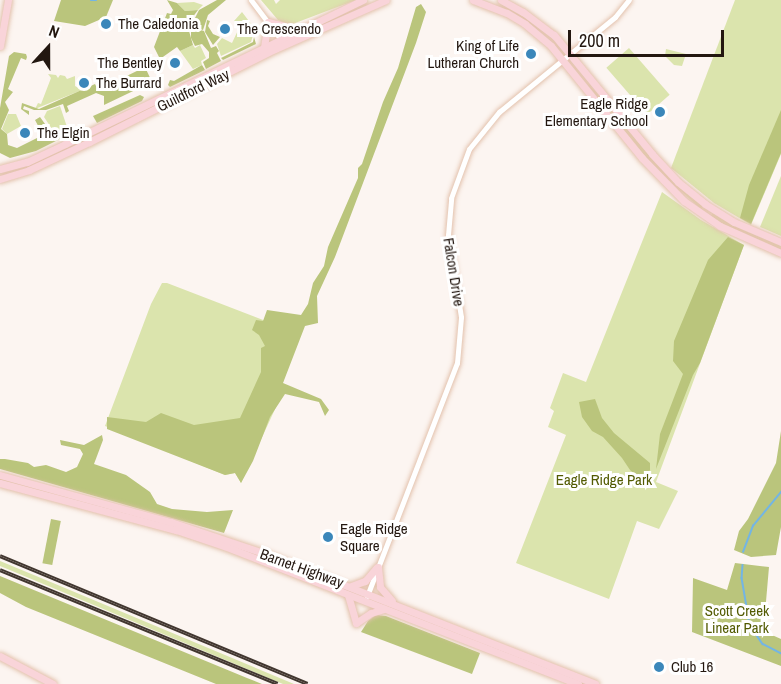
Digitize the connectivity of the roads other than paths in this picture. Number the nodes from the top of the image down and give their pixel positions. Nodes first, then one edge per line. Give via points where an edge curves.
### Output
1 (8, 0) edge
2 (251, 0) edge
3 (363, 0) edge
4 (386, 0) edge
5 (473, 0) edge
6 (501, 0) edge
7 (629, 0) edge
8 (268, 22) junction
9 (299, 30) junction
10 (282, 42) junction
11 (0, 46) edge
12 (264, 47) junction
13 (570, 54) junction
14 (563, 60) junction
15 (0, 161) edge
16 (9, 167) junction
17 (0, 169) edge
18 (0, 179) edge
19 (781, 242) edge
20 (781, 253) edge
21 (0, 475) edge
22 (0, 483) edge
23 (378, 567) junction
24 (351, 586) junction
25 (368, 593) junction
26 (348, 595) junction
27 (365, 601) junction
28 (394, 603) junction
29 (384, 609) junction
30 (0, 656) edge
31 (53, 684) edge
32 (578, 684) edge
33 (595, 684) edge

1 - 11 main road
2 - 8 street
3 - 9 main road, Guildford Way
4 - 10 main road, Guildford Way
5 - 14 main road via 525,24
6 - 13 main road via 541,23
7 - 13 street, Falcon Drive via 615,17
8 - 9 main road
8 - 10 street
8 - 12 main road
9 - 10 main road, Guildford Way
10 - 12 main road, Guildford Way
10 - 18 main road, Guildford Way via 89,142
12 - 16 main road, Guildford Way via 65,144
13 - 14 street, Falcon Drive
13 - 19 main road via 678,182 719,213
14 - 20 main road via 673,191 720,226
14 - 23 street, Falcon Drive via 499,112 469,149 456,180 448,235 461,316 457,363
15 - 16 main road
16 - 17 main road, Guildford Way
21 - 24 main road, Barnet Highway via 195,530
22 - 26 main road, Barnet Highway via 176,530
23 - 24 main road via 364,581
23 - 25 street, Falcon Drive
23 - 28 main road via 380,587
24 - 25 main road, Barnet Highway
25 - 27 street, Falcon Drive
25 - 28 main road, Barnet Highway
26 - 27 main road, Barnet Highway
26 - 29 main road via 356,623
27 - 29 main road, Barnet Highway
28 - 33 main road, Barnet Highway
29 - 32 main road, Barnet Highway
30 - 31 main road

